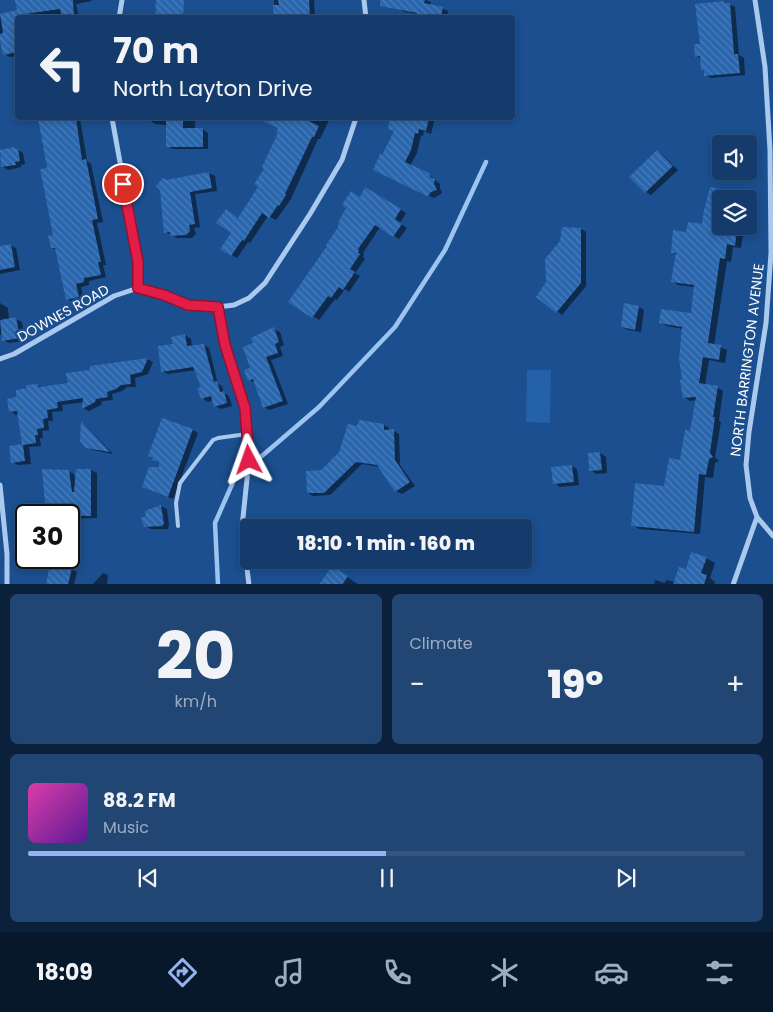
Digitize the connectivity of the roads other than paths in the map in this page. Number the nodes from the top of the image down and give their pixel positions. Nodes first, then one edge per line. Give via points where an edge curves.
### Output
1 (122, 0) edge
2 (364, 0) edge
3 (755, 0) edge
4 (120, 15) edge
5 (366, 15) edge
6 (112, 120) edge
7 (355, 120) edge
8 (138, 288) junction
9 (218, 307) junction
10 (0, 360) edge
11 (247, 434) junction
12 (0, 485) edge
13 (757, 517) junction
14 (178, 526) dead end
15 (773, 536) edge
16 (7, 584) edge
17 (249, 584) edge
18 (733, 584) edge

1 - 4 street
2 - 5 street
3 - 13 street, NORTH BARRINGTON AVENUE via 765,67 771,253 766,323 746,465 750,498
6 - 8 street via 138,262
7 - 9 street via 342,160 265,283 248,298 234,305
8 - 9 street via 188,305
8 - 10 street, DOWNES ROAD via 114,296
9 - 11 street via 225,345 245,408
11 - 14 lane via 213,440 180,483 176,503
11 - 17 street via 249,460 242,527
12 - 16 street
13 - 15 street, NORTH BARRINGTON AVENUE
13 - 18 street

